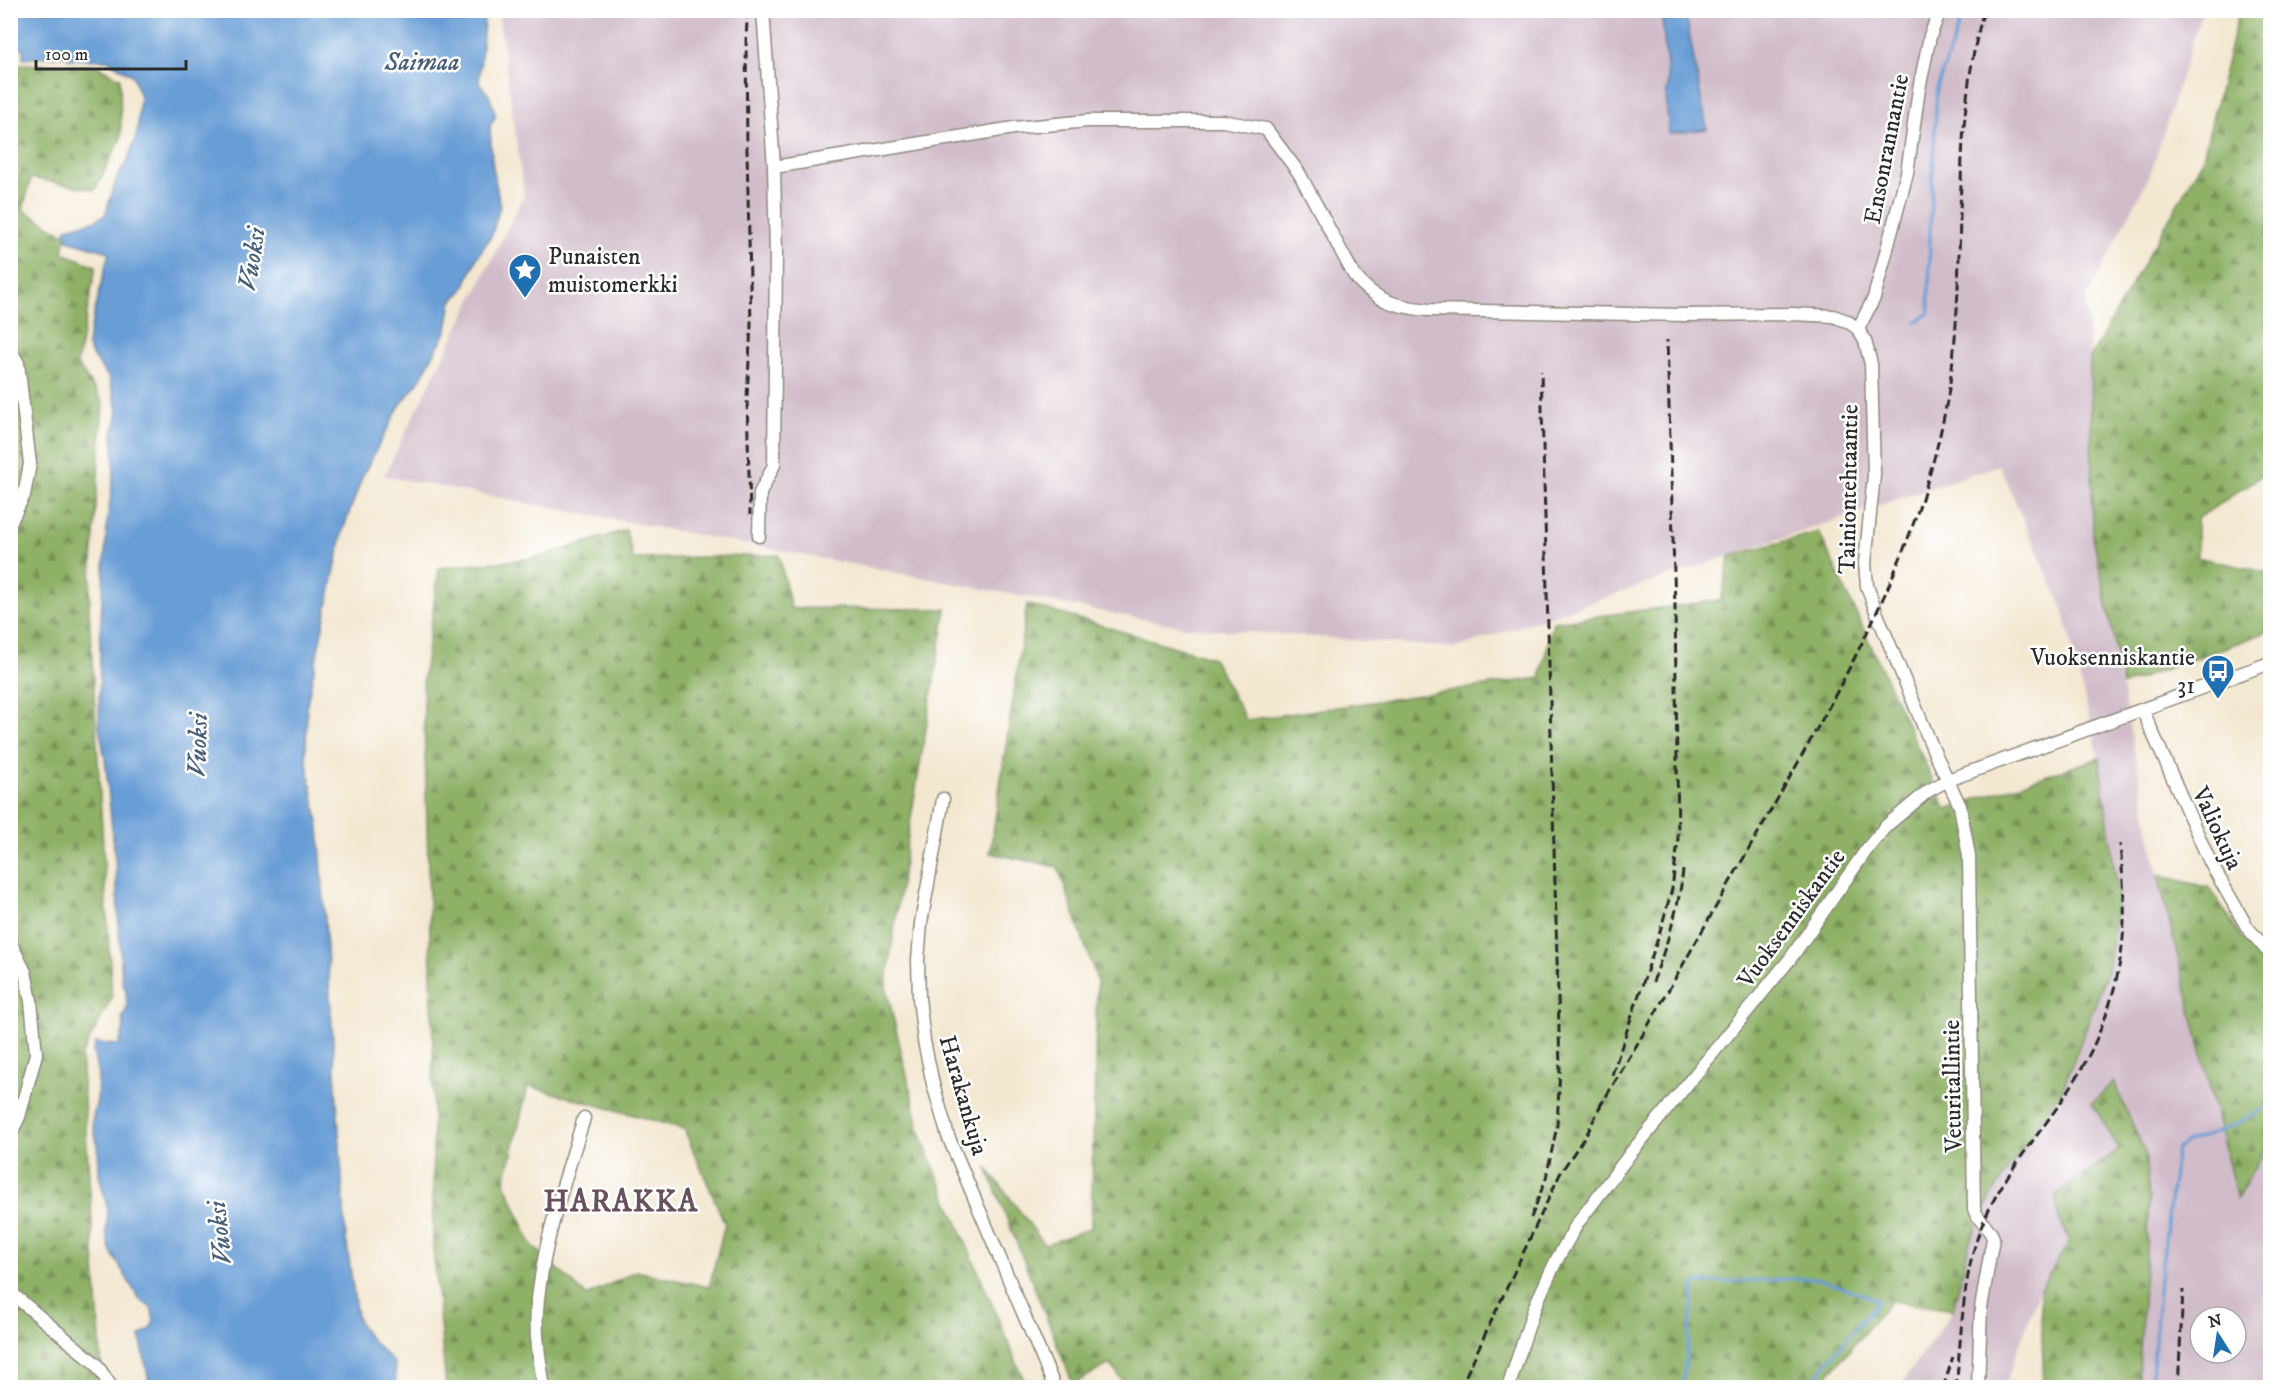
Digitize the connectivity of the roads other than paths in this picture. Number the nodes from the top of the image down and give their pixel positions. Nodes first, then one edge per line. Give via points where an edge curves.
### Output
1 (763, 10) edge
2 (1940, 10) edge
3 (774, 168) junction
4 (1858, 329) junction
5 (10, 349) edge
6 (10, 523) edge
7 (759, 536) dead end
8 (2271, 663) edge
9 (2143, 711) junction
10 (1948, 780) junction
11 (943, 799) dead end
12 (10, 942) edge
13 (2271, 954) edge
14 (584, 1118) dead end
15 (10, 1136) edge
16 (10, 1292) edge
17 (112, 1388) edge
18 (544, 1388) edge
19 (1055, 1388) edge
20 (1508, 1388) edge
21 (1978, 1388) edge

1 - 3 street
2 - 4 street, Ensonrannantie via 1919,89 1907,173 1874,298
3 - 4 street via 1014,128 1088,121 1223,121 1266,129 1299,173 1354,275 1366,290 1395,304 1429,310 1833,316
3 - 7 street via 774,465 760,493
4 - 10 street, Tainiontehtaantie via 1871,364 1874,475 1866,555 1868,586
5 - 6 street via 18,363 30,464 24,495
8 - 9 street, Vuoksenniskantie
9 - 10 street, Vuoksenniskantie
9 - 13 street, Valiokuja via 2214,870 2247,927
10 - 20 street, Vuoksenniskantie via 1928,791 1886,826 1790,959 1577,1224 1535,1306
10 - 21 street, Veturitallintie via 1960,806 1971,878 1974,1209 1993,1238 1981,1308
11 - 19 street, Harakankuja via 918,960 924,1041 948,1136
12 - 15 street via 25,972 36,1054
14 - 18 street via 544,1253 537,1311
16 - 17 street via 96,1364

